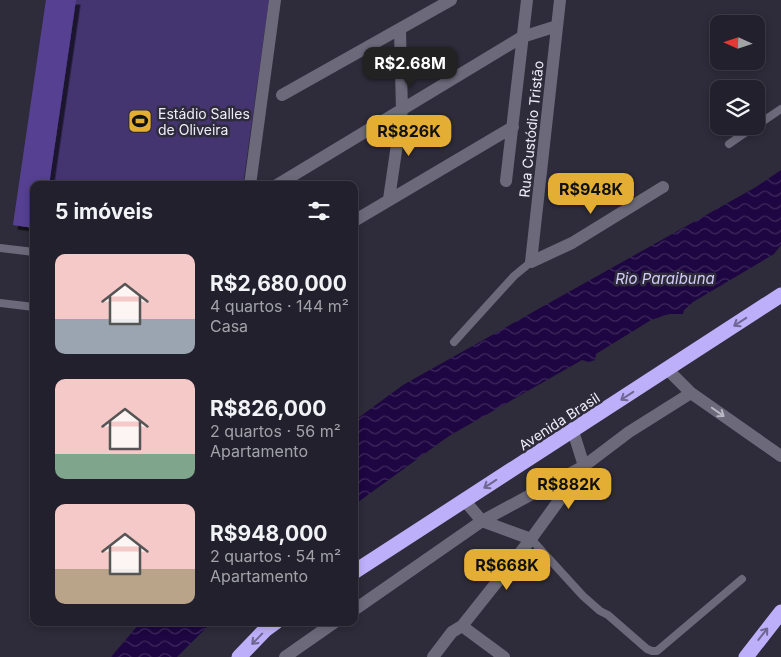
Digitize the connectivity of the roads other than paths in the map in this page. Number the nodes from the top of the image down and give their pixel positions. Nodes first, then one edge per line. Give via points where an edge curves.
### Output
1 (275, 0) edge
2 (451, 0) edge
3 (528, 0) edge
4 (560, 0) edge
5 (557, 26) junction
6 (400, 30) junction
7 (522, 37) junction
8 (282, 95) dead end
9 (781, 109) edge
10 (402, 110) junction
11 (765, 120) edge
12 (513, 127) junction
13 (742, 135) edge
14 (729, 144) dead end
15 (251, 181) edge
16 (285, 181) edge
17 (506, 181) dead end
18 (663, 188) dead end
19 (389, 199) junction
20 (358, 218) edge
21 (0, 248) edge
22 (30, 252) edge
23 (531, 262) junction
24 (781, 295) edge
25 (0, 302) edge
26 (30, 306) edge
27 (454, 342) dead end
28 (668, 370) junction
29 (691, 393) junction
30 (573, 431) junction
31 (781, 456) edge
32 (584, 466) junction
33 (465, 501) junction
34 (482, 521) junction
35 (531, 538) junction
36 (358, 569) edge
37 (742, 578) dead end
38 (358, 607) edge
39 (781, 612) edge
40 (270, 626) edge
41 (329, 626) edge
42 (462, 626) junction
43 (239, 657) edge
44 (284, 657) edge
45 (433, 657) edge
46 (504, 657) edge
47 (746, 657) edge

1 - 15 street
2 - 6 street
3 - 7 street
4 - 5 street, Rua Custódio Tristão
5 - 7 street
5 - 23 street, Rua Custódio Tristão
6 - 8 street
6 - 10 street
7 - 10 street
7 - 12 street
9 - 11 lane
10 - 16 street
10 - 19 street
12 - 17 street
12 - 19 street
13 - 14 lane
18 - 23 street via 572,243
19 - 20 street
21 - 22 lane
23 - 27 lane via 514,276
24 -> 28 highway, Avenida Brasil
25 - 26 lane
28 - 29 street
28 -> 30 highway, Avenida Brasil
29 -> 31 street
29 - 32 street via 629,432
30 - 32 street
30 -> 33 highway, Avenida Brasil
32 - 34 street
32 - 35 street
33 - 34 street
33 - 36 highway, Avenida Brasil
34 - 35 street
34 - 38 street
35 - 37 lane via 583,596 652,651 658,651
35 - 42 street
47 -> 39 highway
40 -> 43 highway
41 - 44 street
42 - 45 street via 452,632
42 - 46 street

